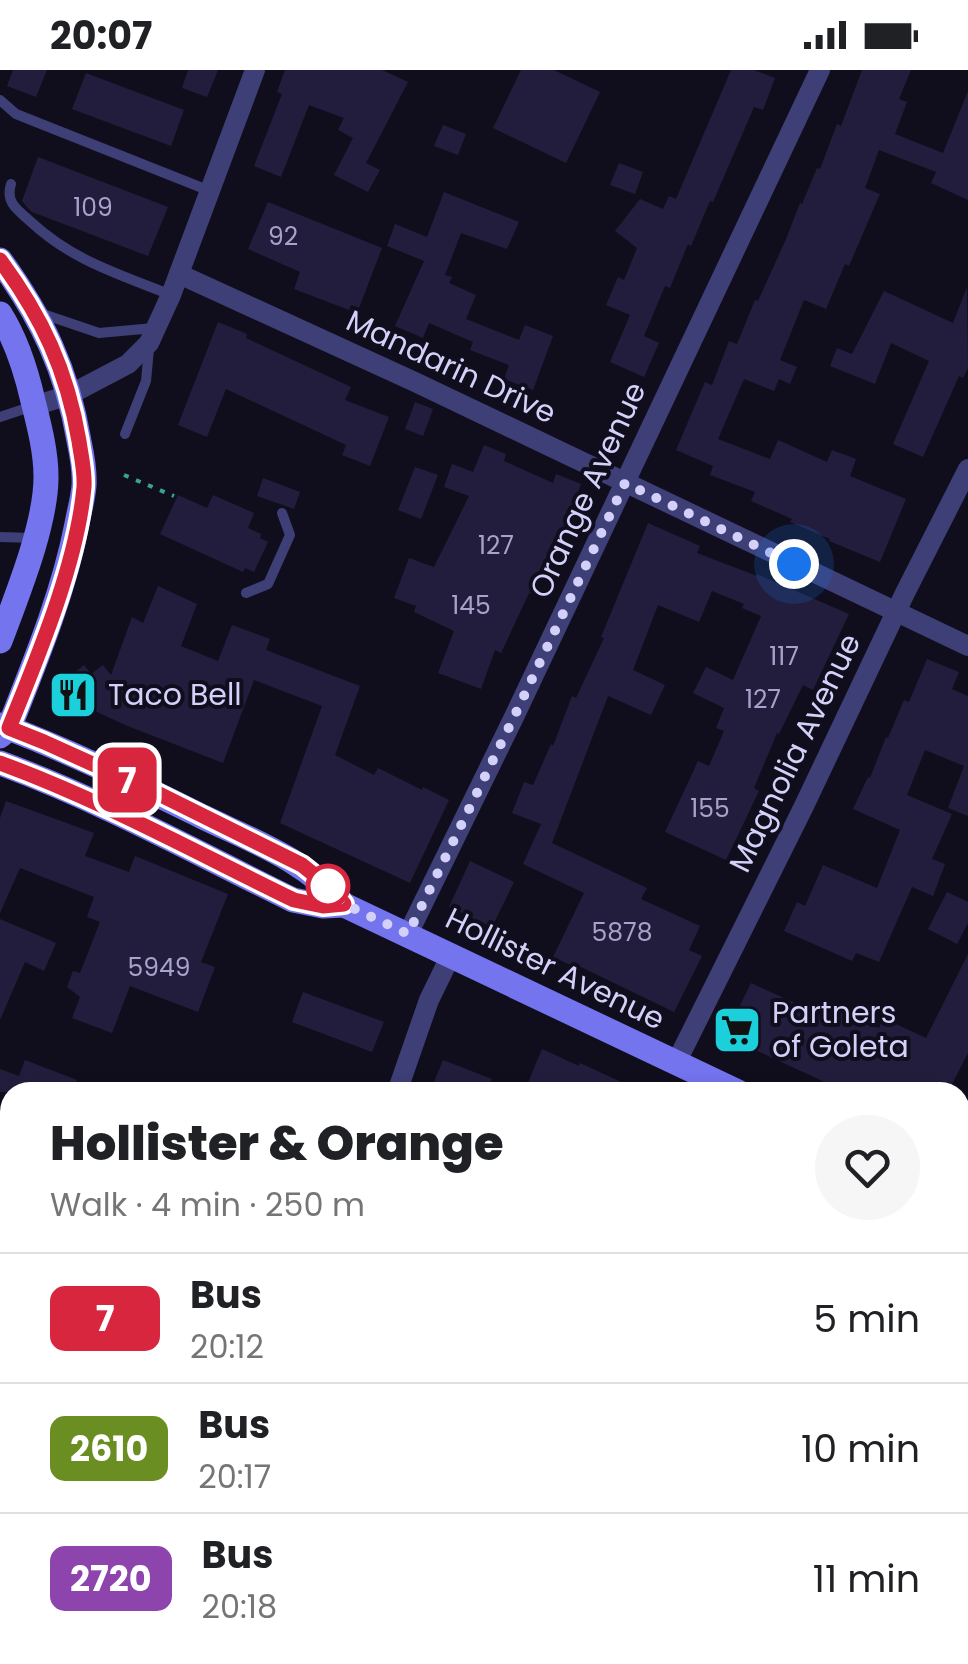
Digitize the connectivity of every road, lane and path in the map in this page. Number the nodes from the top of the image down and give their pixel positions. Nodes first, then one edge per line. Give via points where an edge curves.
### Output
1 (254, 70) edge
2 (820, 70) edge
3 (0, 100) edge
4 (12, 184) dead end
5 (210, 192) junction
6 (0, 260) edge
7 (179, 274) junction
8 (171, 294) junction
9 (34, 312) junction
10 (0, 314) edge
11 (152, 336) junction
12 (69, 395) junction
13 (34, 406) junction
14 (0, 417) edge
15 (126, 434) dead end
16 (968, 470) edge
17 (124, 474) dead end
18 (625, 483) junction
19 (174, 496) dead end
20 (282, 513) dead end
21 (0, 536) edge
22 (34, 538) junction
23 (246, 592) dead end
24 (5, 612) edge
25 (896, 612) junction
26 (0, 640) edge
27 (968, 646) edge
28 (3, 730) edge
29 (0, 763) edge
30 (344, 904) junction
31 (408, 934) junction
32 (451, 955) junction
33 (676, 1063) junction
34 (401, 1082) edge
35 (717, 1082) edge

1 - 5 street
2 - 18 street, Orange Avenue
3 - 5 lane via 16,114
4 - 8 lane via 13,206 58,245
5 - 7 street
6 - 9 main road
7 - 8 street
7 - 18 street, Mandarin Drive
8 - 11 street
9 - 11 lane via 99,333
9 - 12 main road
10 - 13 main road
11 - 12 street via 128,364
11 - 15 lane via 146,381
12 - 13 street
12 - 28 main road via 84,487 64,578
13 - 14 lane
13 - 22 main road via 46,476
16 - 25 street, Magnolia Avenue
17 - 19 path
18 - 25 street, Mandarin Drive
18 - 31 street, Orange Avenue
20 - 23 lane via 290,535 268,584
21 - 22 lane
22 - 24 main road
24 - 26 main road
25 - 27 street, Mandarin Drive
25 - 33 street, Magnolia Avenue
28 - 30 main road, Hollister Avenue via 157,793 302,865
29 - 30 main road, Hollister Avenue via 294,900
30 - 31 main road, Hollister Avenue
31 - 32 main road, Hollister Avenue
32 - 33 main road, Hollister Avenue
32 - 34 street
33 - 35 main road, Hollister Avenue

